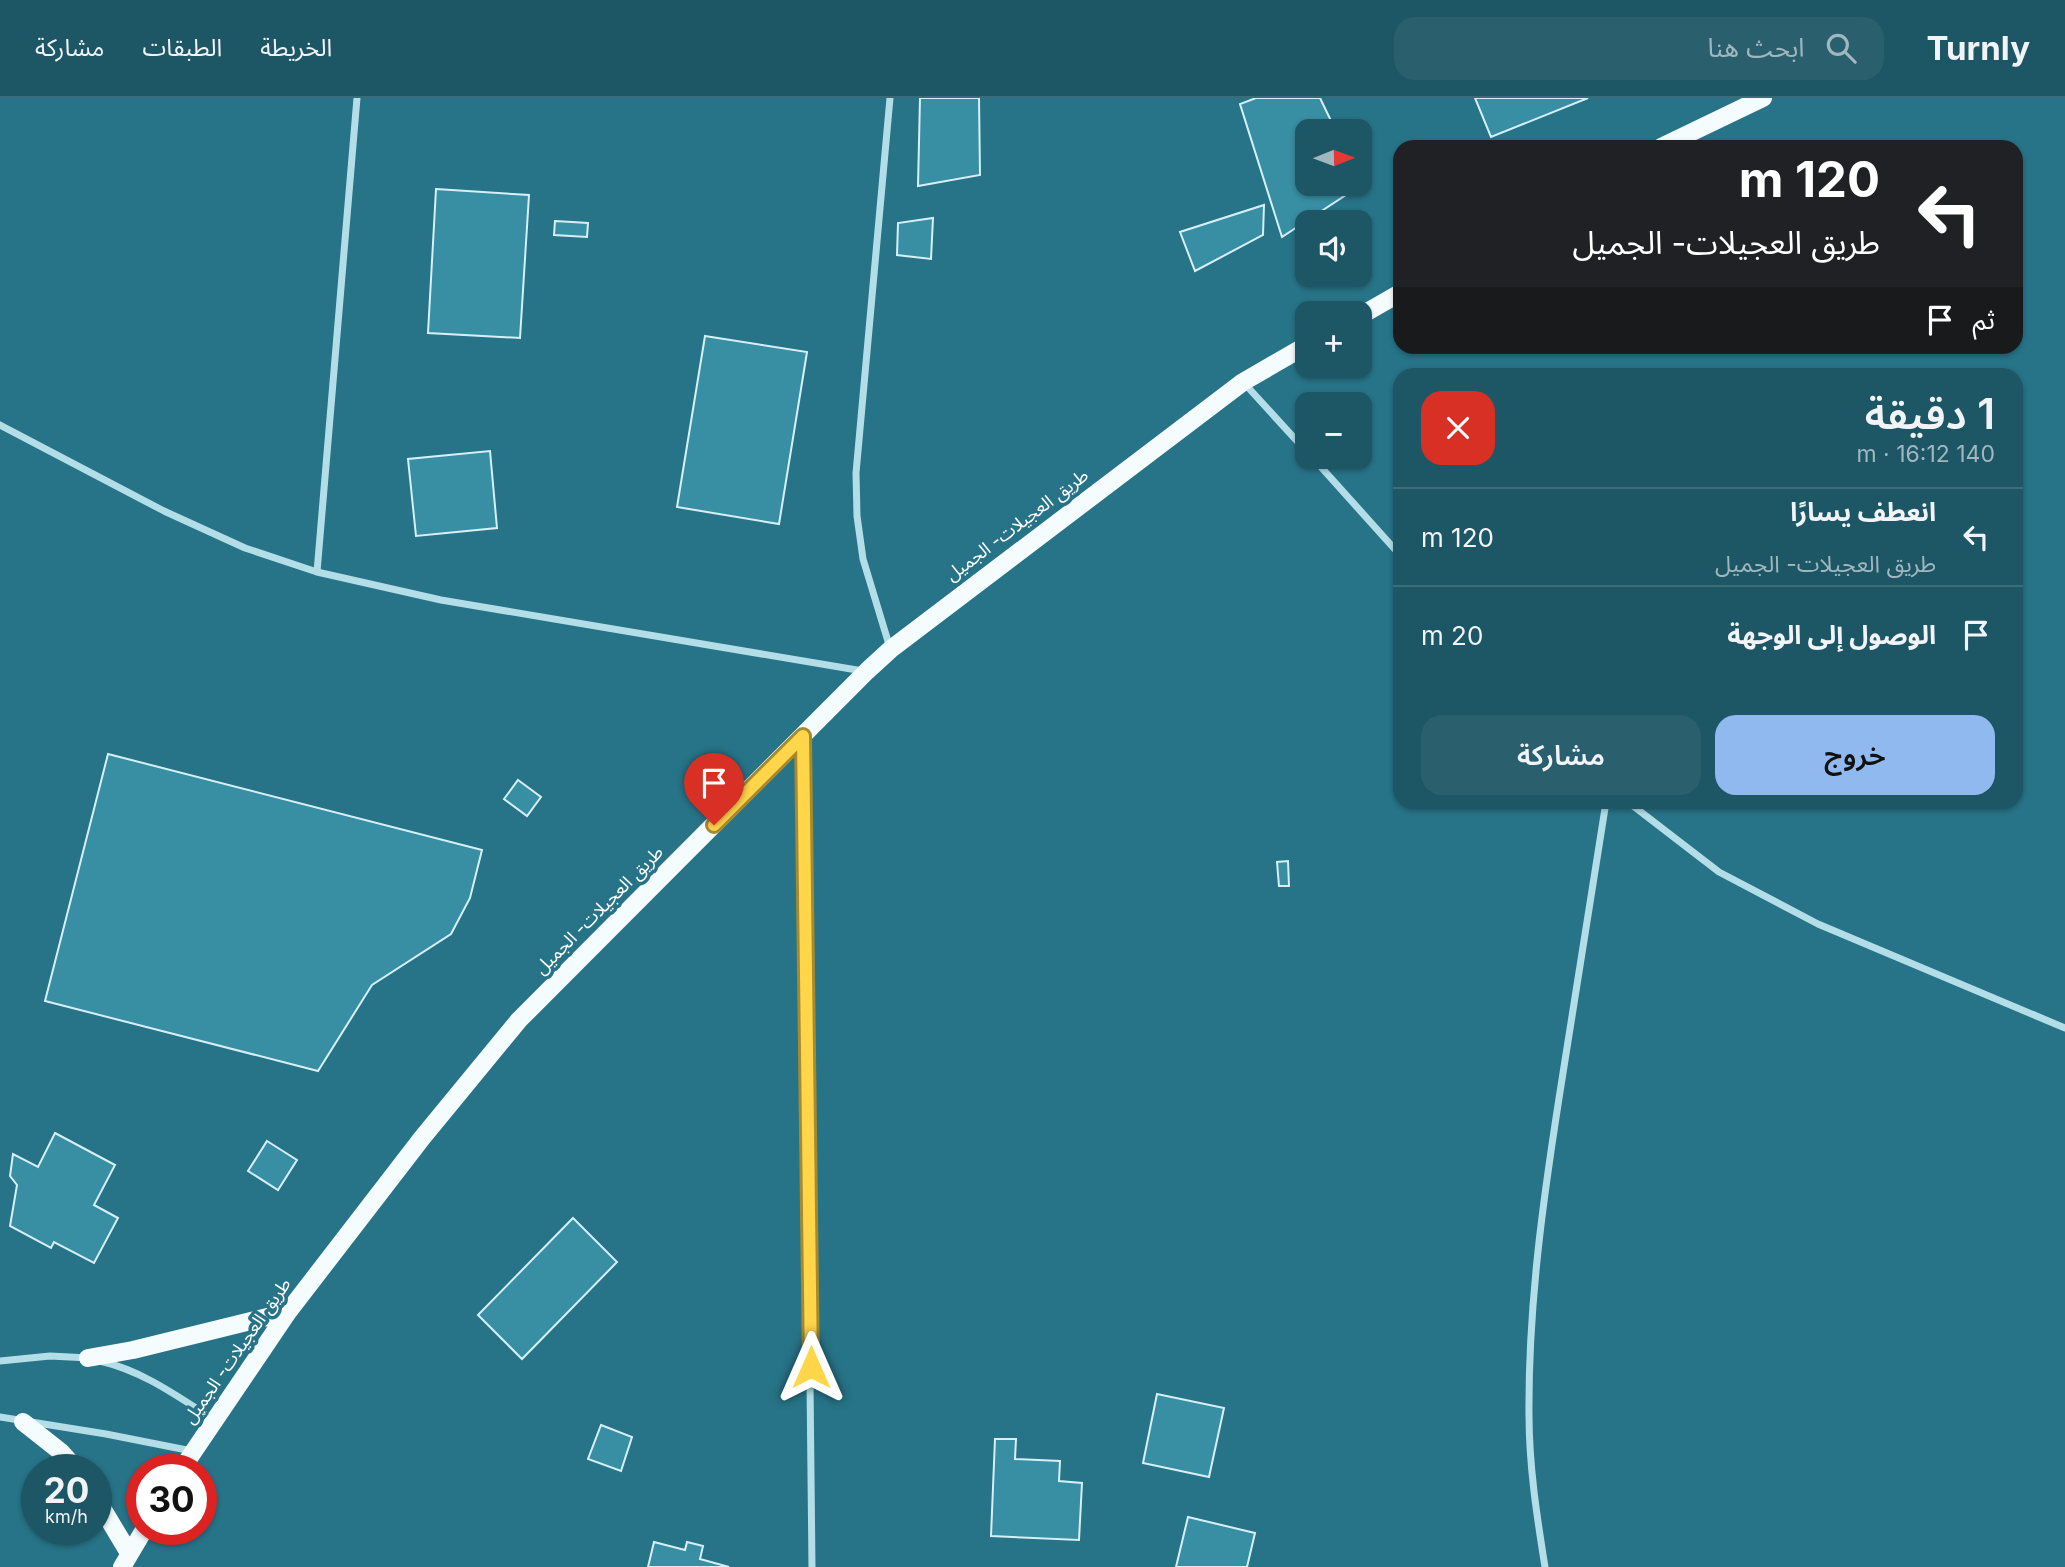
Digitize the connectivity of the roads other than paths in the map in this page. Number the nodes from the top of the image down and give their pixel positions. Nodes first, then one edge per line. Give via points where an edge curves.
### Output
1 (357, 98) edge
2 (890, 98) edge
3 (1763, 98) edge
4 (1676, 140) edge
5 (1393, 297) edge
6 (1372, 309) edge
7 (1295, 352) edge
8 (1243, 382) junction
9 (0, 425) edge
10 (1295, 439) edge
11 (1322, 469) edge
12 (1393, 547) edge
13 (317, 572) junction
14 (891, 649) junction
15 (867, 671) junction
16 (803, 736) junction
17 (1605, 809) edge
18 (1637, 809) edge
19 (2065, 1028) edge
20 (288, 1312) junction
21 (88, 1358) junction
22 (0, 1360) edge
23 (0, 1417) edge
24 (214, 1420) junction
25 (23, 1422) junction
26 (192, 1451) junction
27 (63, 1454) edge
28 (190, 1454) edge
29 (112, 1532) edge
30 (134, 1545) edge
31 (125, 1560) edge
32 (813, 1567) edge
33 (1545, 1567) edge

1 - 13 street
2 - 14 street via 856,473 863,559
3 - 4 main road
5 - 6 main road
7 - 8 main road, طريق العجيلات- الجميل
8 - 10 street
8 - 14 main road, طريق العجيلات- الجميل
9 - 13 street via 176,517 245,548
11 - 12 street
13 - 15 street via 441,600
14 - 15 main road, طريق العجيلات- الجميل
15 - 16 main road, طريق العجيلات- الجميل
16 - 20 main road, طريق العجيلات- الجميل via 519,1020
16 - 32 street
17 - 33 street via 1551,1151 1530,1345 1534,1497
18 - 19 street via 1719,872 1818,924
20 - 21 main road
20 - 24 main road, طريق العجيلات- الجميل
21 - 22 street
21 - 24 street via 142,1375
23 - 25 street
24 - 26 main road, طريق العجيلات- الجميل
25 - 26 street
25 - 27 main road
26 - 28 main road, طريق العجيلات- الجميل
29 - 31 main road
30 - 31 main road

